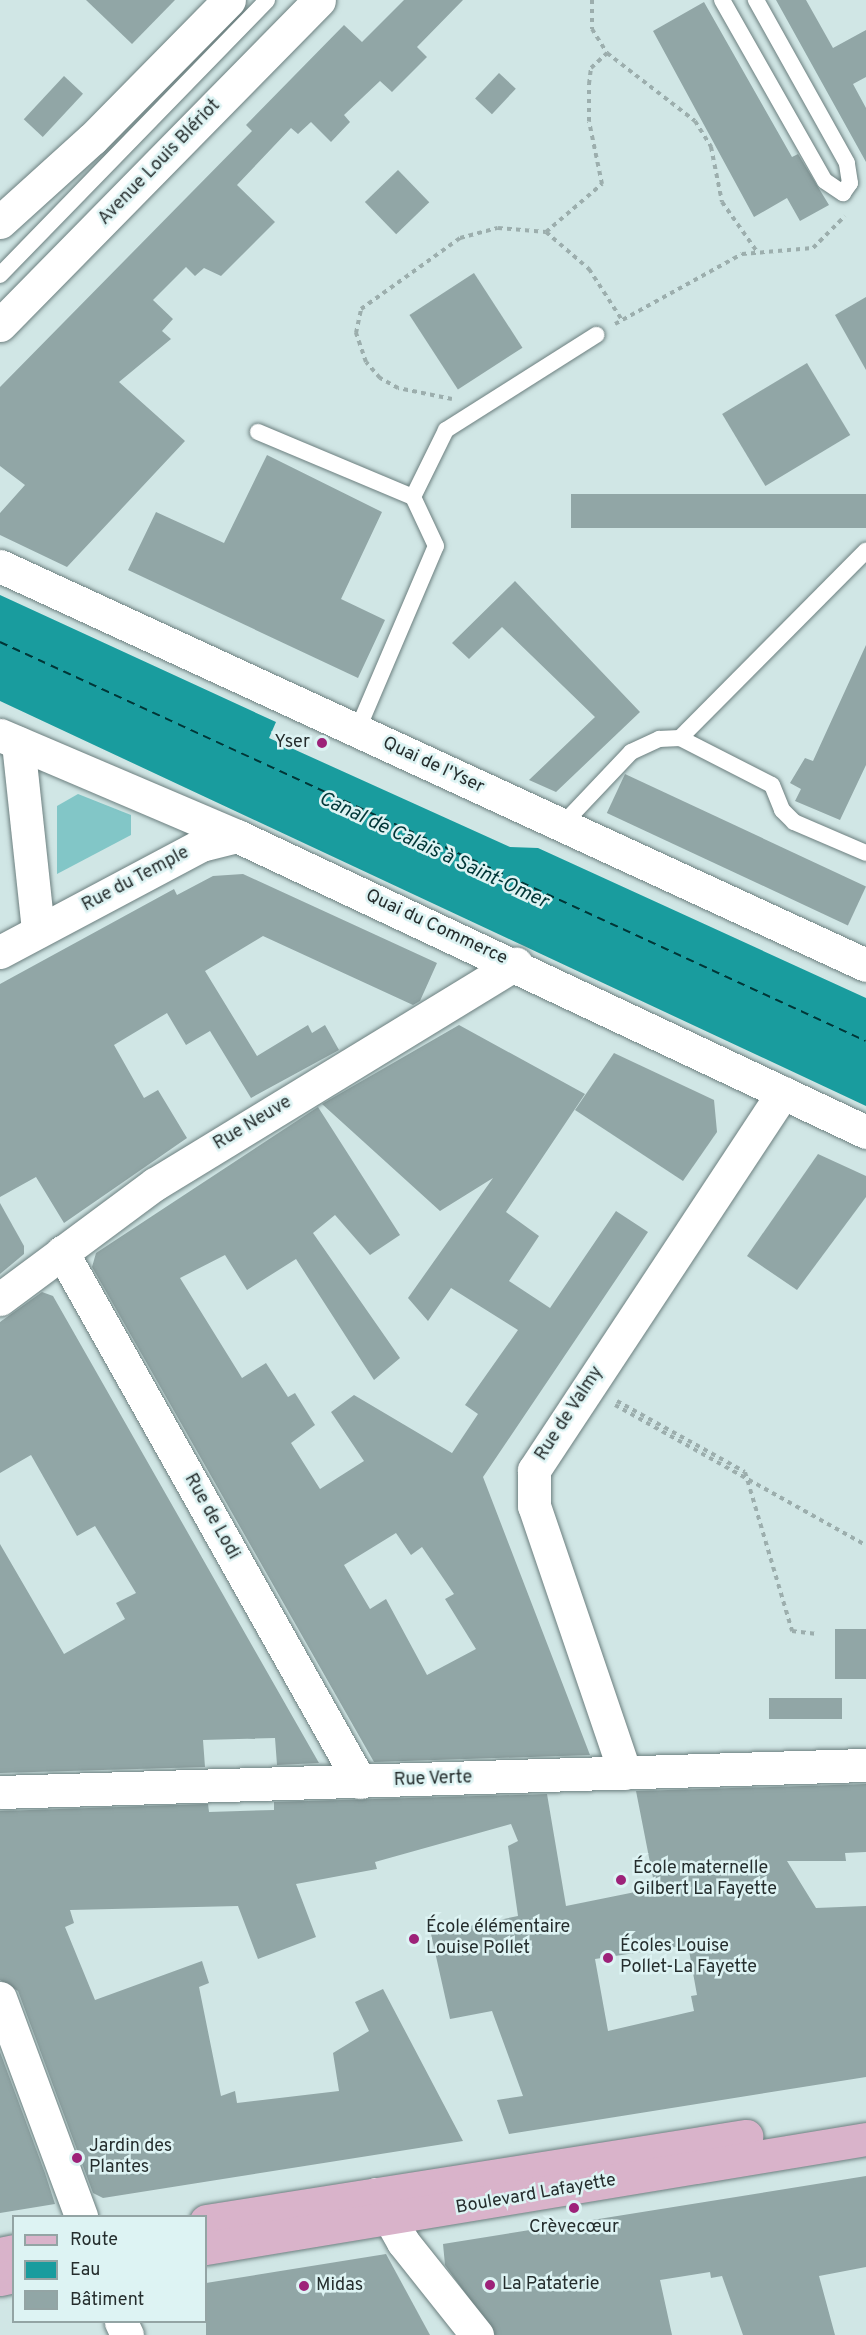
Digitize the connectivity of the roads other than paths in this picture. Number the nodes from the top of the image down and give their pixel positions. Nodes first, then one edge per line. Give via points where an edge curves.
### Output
1 (229, 0) edge
2 (267, 0) edge
3 (319, 0) edge
4 (722, 0) edge
5 (756, 0) edge
6 (0, 222) edge
7 (0, 275) edge
8 (0, 325) edge
9 (596, 335) road end
10 (258, 432) dead end
11 (413, 497) junction
12 (866, 551) edge
13 (0, 566) edge
14 (357, 731) junction
15 (680, 738) junction
16 (9, 739) edge
17 (561, 826) junction
18 (237, 836) junction
19 (866, 853) edge
20 (38, 931) junction
21 (0, 952) edge
22 (516, 964) junction
23 (866, 965) edge
24 (783, 1093) junction
25 (866, 1132) edge
26 (62, 1252) junction
27 (0, 1299) edge
28 (866, 1765) edge
29 (625, 1773) junction
30 (360, 1782) junction
31 (0, 1791) edge
32 (0, 1998) edge
33 (866, 2117) edge
34 (866, 2139) edge
35 (382, 2207) junction
36 (80, 2215) edge
37 (207, 2221) edge
38 (207, 2248) edge
39 (477, 2335) edge

1 - 6 street via 93,139
2 - 7 lane
3 - 8 street, Avenue Louis Blériot
4 - 5 lane via 825,181 843,193 850,183 847,163
9 - 11 lane via 446,430
10 - 11 lane
11 - 14 lane via 436,546
12 - 15 lane
13 - 14 street, Quai de l'Yser
14 - 17 street, Quai de l'Yser
15 - 17 lane via 659,739 631,752
15 - 19 lane via 771,785 782,810 794,822
16 - 18 street, Quai du Commerce
16 - 20 street
17 - 23 street, Quai de l'Yser
18 - 20 street, Rue du Temple via 201,845
18 - 22 street, Quai du Commerce
20 - 21 street, Rue du Temple
22 - 24 street, Quai du Commerce
22 - 26 street, Rue Neuve via 183,1166
24 - 25 street, Quai du Commerce
24 - 29 street, Rue de Valmy via 597,1392 540,1456 531,1493
26 - 27 street, Rue Neuve
26 - 30 street, Rue de Lodi
28 - 29 street, Rue Verte
29 - 30 street, Rue Verte
30 - 31 street, Rue Verte
32 - 36 street
33 - 35 main road, Boulevard Lafayette
34 - 35 main road, Boulevard Lafayette
35 - 37 main road, Boulevard Lafayette
35 - 38 main road, Boulevard Lafayette
35 - 39 street

